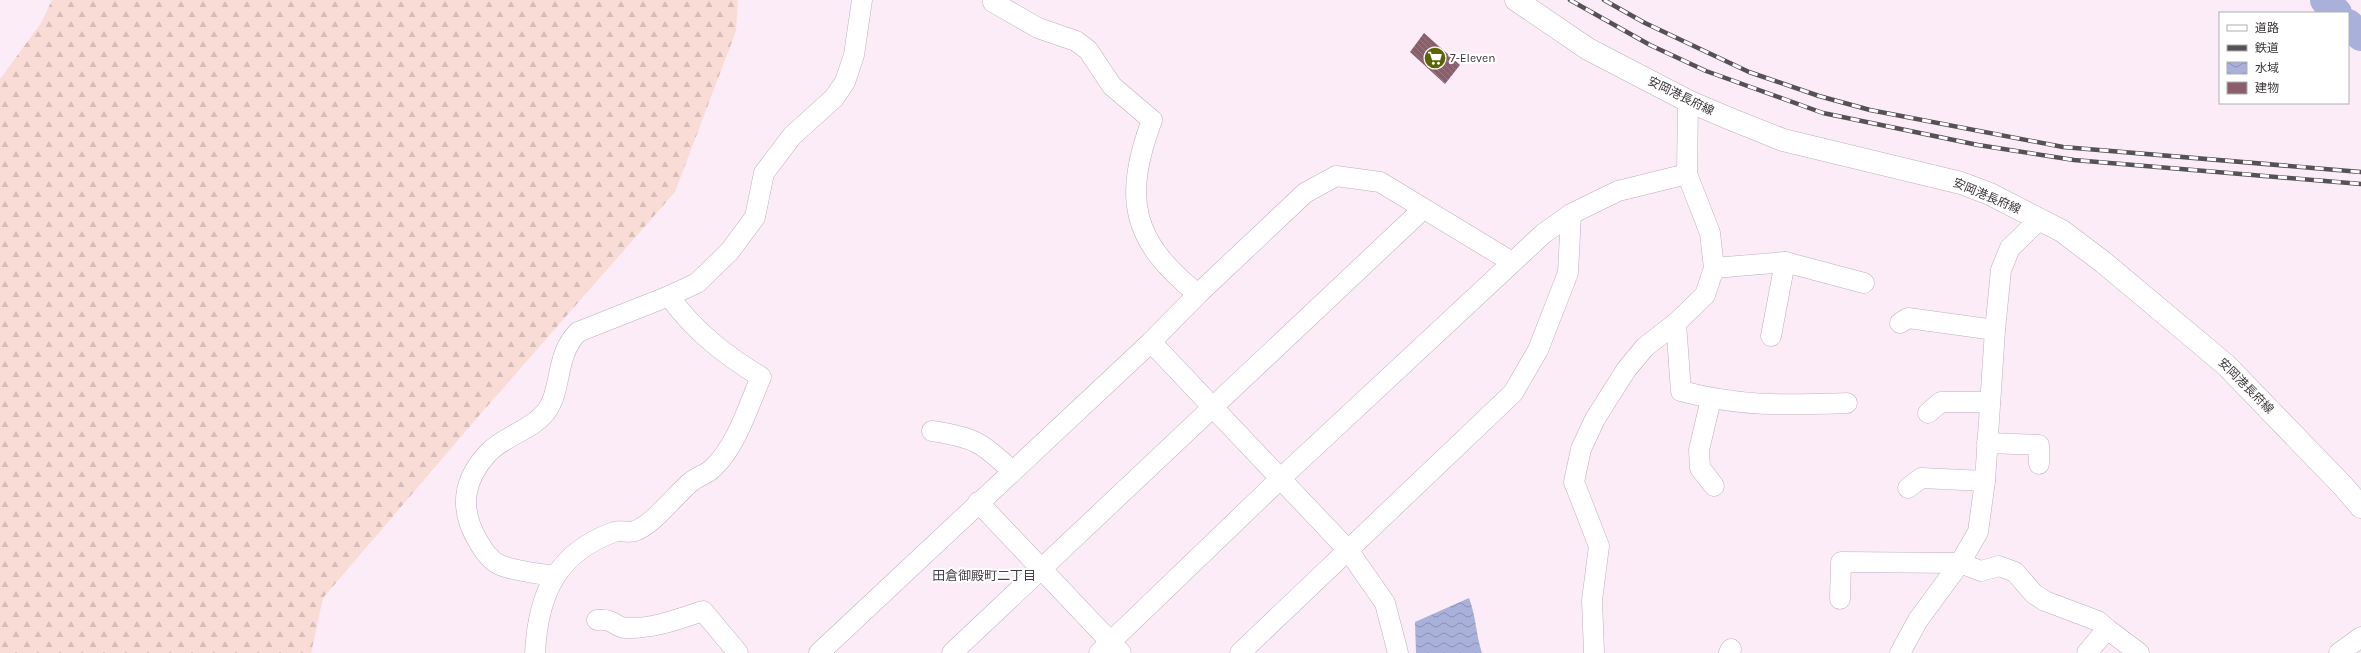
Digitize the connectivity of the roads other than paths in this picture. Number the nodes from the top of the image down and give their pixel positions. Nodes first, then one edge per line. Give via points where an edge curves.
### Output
1 (862, 0) edge
2 (993, 0) edge
3 (1516, 0) edge
4 (1688, 101) junction
5 (1687, 174) junction
6 (1423, 209) junction
7 (1571, 214) junction
8 (2040, 219) junction
9 (1512, 262) junction
10 (1785, 262) junction
11 (1714, 268) junction
12 (1864, 283) dead end
13 (1198, 294) junction
14 (669, 296) junction
15 (1676, 323) junction
16 (1900, 324) dead end
17 (1995, 330) junction
18 (1771, 336) dead end
19 (1151, 342) junction
20 (1711, 399) junction
21 (1990, 402) junction
22 (1847, 403) dead end
23 (1213, 407) junction
24 (1928, 413) dead end
25 (932, 431) dead end
26 (1987, 443) junction
27 (2039, 464) dead end
28 (1012, 471) junction
29 (1280, 479) junction
30 (1985, 481) junction
31 (1714, 486) dead end
32 (1908, 488) dead end
33 (978, 502) junction
34 (2361, 507) edge
35 (1348, 550) junction
36 (1960, 563) junction
37 (1042, 569) junction
38 (554, 576) junction
39 (1840, 599) dead end
40 (597, 620) dead end
41 (2107, 629) junction
42 (2361, 637) edge
43 (1110, 649) edge
44 (535, 653) edge
45 (738, 653) edge
46 (818, 653) edge
47 (952, 653) edge
48 (1240, 653) edge
49 (1398, 653) edge
50 (1594, 653) edge
51 (1900, 653) edge
52 (2087, 653) edge
53 (2139, 653) edge
54 (2339, 653) edge

1 - 14 street via 854,55 845,82 834,98 792,136 764,173 754,217 730,251 697,282
2 - 13 street via 1038,28 1071,39 1088,50 1112,86 1152,120 1141,151 1136,179 1138,220 1160,258 1180,280
3 - 4 main road, 安岡港長府線 via 1588,49
4 - 5 street
4 - 8 main road, 安岡港長府線 via 1783,140 1961,183
5 - 7 street via 1618,191
5 - 11 street via 1710,233
6 - 9 street
6 - 13 street via 1380,182 1336,176 1305,193
6 - 23 street
7 - 9 street via 1543,234
7 - 35 street via 1568,273 1538,350 1513,393
8 - 17 street via 2010,248 2001,270
8 - 34 main road, 安岡港長府線 via 2062,231 2103,262 2226,365
9 - 29 street
10 - 11 street
10 - 12 street
10 - 18 street
11 - 15 street via 1705,295
13 - 19 street
14 - 38 street via 682,314 720,350 761,377 737,432 712,470 694,479 660,512 635,531 615,532 585,548 568,560
14 - 38 street via 578,332 570,340 563,356 552,400 546,411 539,419 490,452 473,471 466,493 466,510 471,529 483,550 499,565
15 - 20 street via 1681,391
15 - 50 street via 1645,347 1626,370 1595,419 1581,449 1574,482 1599,546 1592,600
16 - 17 street via 1908,318
17 - 21 street
19 - 23 street
19 - 28 street
20 - 22 street via 1768,406
20 - 31 street via 1699,450 1700,468
21 - 24 street via 1941,402
21 - 26 street
23 - 29 street
23 - 37 street
25 - 28 street via 960,435 986,447
26 - 27 street via 2039,445
26 - 30 street
28 - 33 street
29 - 35 street
29 - 43 street
30 - 32 street via 1921,478
30 - 36 street via 1978,532
33 - 37 street
33 - 46 street
35 - 48 street
35 - 49 street via 1385,603
36 - 39 street via 1841,562
36 - 41 street via 1981,571 1999,566 2015,572 2034,594 2045,601 2098,621
36 - 51 street via 1918,620
37 - 43 street
37 - 47 street
38 - 44 street via 541,611
40 - 45 street via 608,619 625,628 663,624 704,611
41 - 52 street
41 - 53 street
42 - 54 street

